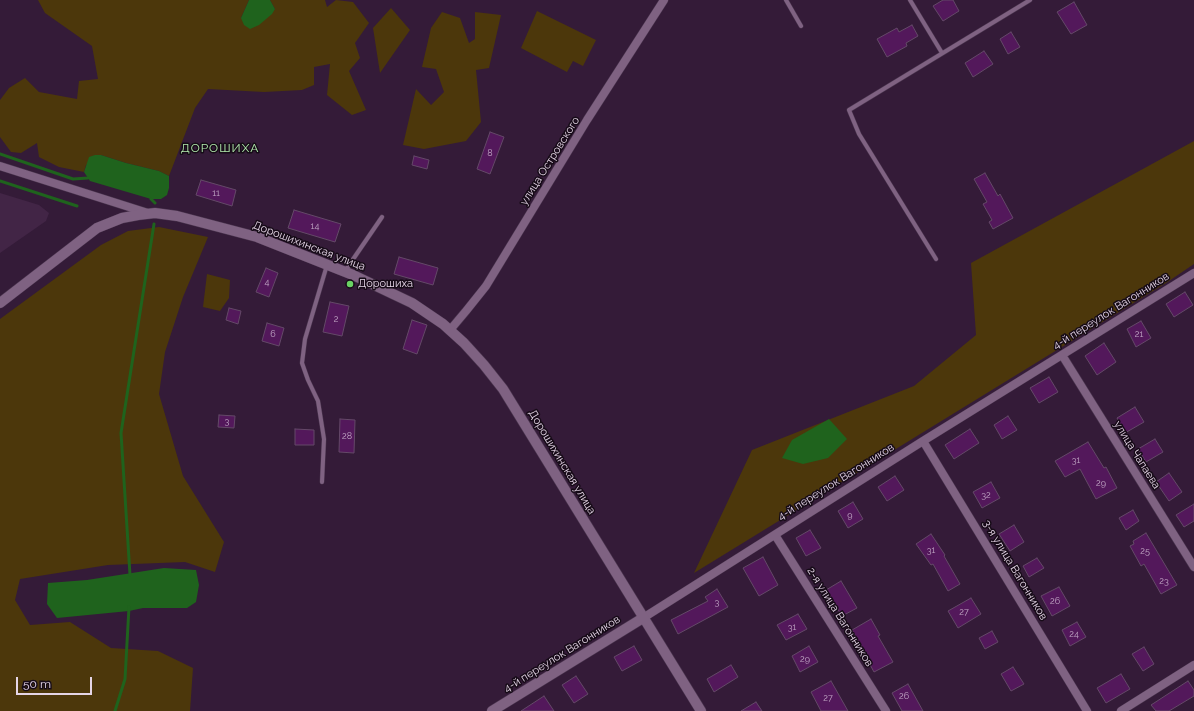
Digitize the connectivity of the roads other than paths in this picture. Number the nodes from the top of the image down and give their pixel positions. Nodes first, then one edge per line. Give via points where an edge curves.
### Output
1 (664, 0) edge
2 (786, 0) edge
3 (910, 0) edge
4 (1028, 0) edge
5 (801, 26) dead end
6 (942, 53) junction
7 (0, 166) edge
8 (149, 213) junction
9 (382, 217) dead end
10 (936, 259) dead end
11 (327, 264) junction
12 (344, 271) junction
13 (1194, 273) edge
14 (0, 302) edge
15 (450, 330) junction
16 (1062, 355) junction
17 (923, 441) junction
18 (322, 482) dead end
19 (775, 535) junction
20 (1194, 567) edge
21 (643, 618) junction
22 (1194, 665) edge
23 (504, 708) edge
24 (492, 711) edge
25 (701, 711) edge
26 (886, 711) edge
27 (1088, 711) edge
28 (1121, 711) edge

1 - 15 street, улица Островского via 486,286
2 - 5 lane
3 - 6 lane
4 - 6 lane
6 - 10 lane via 849,110 859,134
7 - 8 street, Дорошихинская улица
8 - 11 street, Дорошихинская улица via 177,216 257,237
8 - 14 street via 122,218 97,228
9 - 12 lane
11 - 12 street, Дорошихинская улица
11 - 18 lane via 302,363 318,401 324,439
12 - 15 street, Дорошихинская улица via 405,298
13 - 16 street, 4-й переулок Вагонников
15 - 21 street, Дорошихинская улица via 478,358 503,390
16 - 17 street, 4-й переулок Вагонников
16 - 20 street, улица Чапаева
17 - 19 street, 4-й переулок Вагонников
17 - 27 street, 3-я улица Вагонников
19 - 21 street, 4-й переулок Вагонников
19 - 26 street, 2-я улица Вагонников
21 - 23 street, 4-й переулок Вагонников
21 - 25 street, Дорошихинская улица
22 - 28 street
23 - 24 street, 4-й переулок Вагонников

